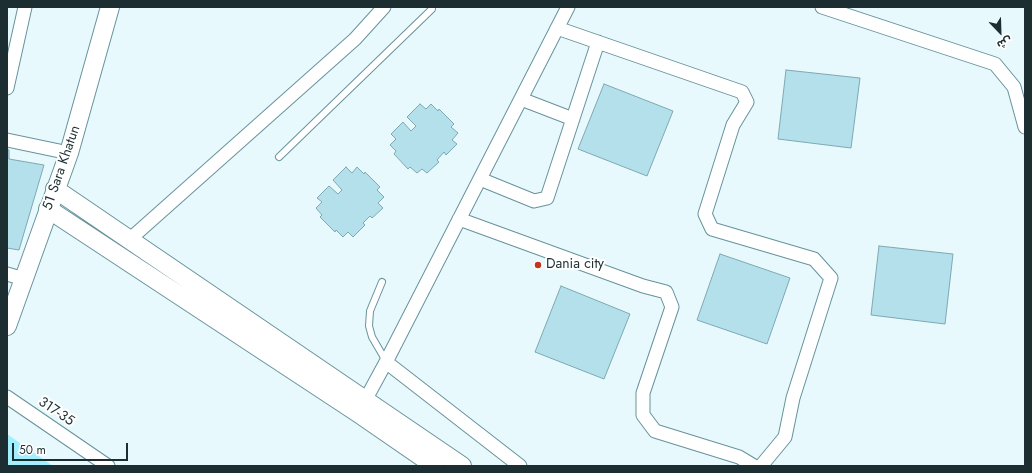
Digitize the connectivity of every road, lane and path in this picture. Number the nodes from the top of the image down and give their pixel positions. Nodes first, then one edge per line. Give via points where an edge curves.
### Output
1 (25, 7) edge
2 (110, 7) edge
3 (384, 7) edge
4 (432, 7) edge
5 (568, 7) edge
6 (822, 7) edge
7 (557, 28) junction
8 (598, 42) junction
9 (7, 88) edge
10 (521, 99) junction
11 (573, 119) junction
12 (1025, 127) edge
13 (7, 140) edge
14 (69, 153) junction
15 (279, 157) dead end
16 (480, 178) junction
17 (55, 190) junction
18 (48, 209) junction
19 (459, 219) junction
20 (129, 240) junction
21 (15, 277) edge
22 (382, 282) dead end
23 (7, 326) edge
24 (386, 362) junction
25 (7, 397) edge
26 (362, 407) junction
27 (108, 466) edge
28 (435, 466) edge
29 (462, 466) edge
30 (520, 466) edge
31 (754, 466) edge
32 (761, 466) edge

1 - 9 street
2 - 14 street, 51 Sara Khatun
3 - 20 street via 355,39
4 - 15 lane
5 - 7 street
6 - 12 street via 995,64 1014,86
7 - 8 street
7 - 10 street
8 - 11 street
8 - 32 street via 742,92 747,102 733,125 705,214 712,229 814,259 831,278 793,398 785,437
10 - 11 street
10 - 16 street
11 - 16 street via 547,198 534,200
13 - 14 street
14 - 17 street, 51 Sara Khatun
16 - 19 street
17 - 18 street, 51 Sara Khatun
17 - 20 street
18 - 21 street, 51 Sara Khatun
18 - 26 street
19 - 24 street
19 - 31 street via 666,292 672,307 643,393 643,415 655,431 739,458
20 - 26 street
21 - 23 street, 51 Sara Khatun
22 - 24 lane via 370,310 369,326
24 - 26 street
24 - 30 street
25 - 27 street, 317-35
26 - 28 street
26 - 29 street

